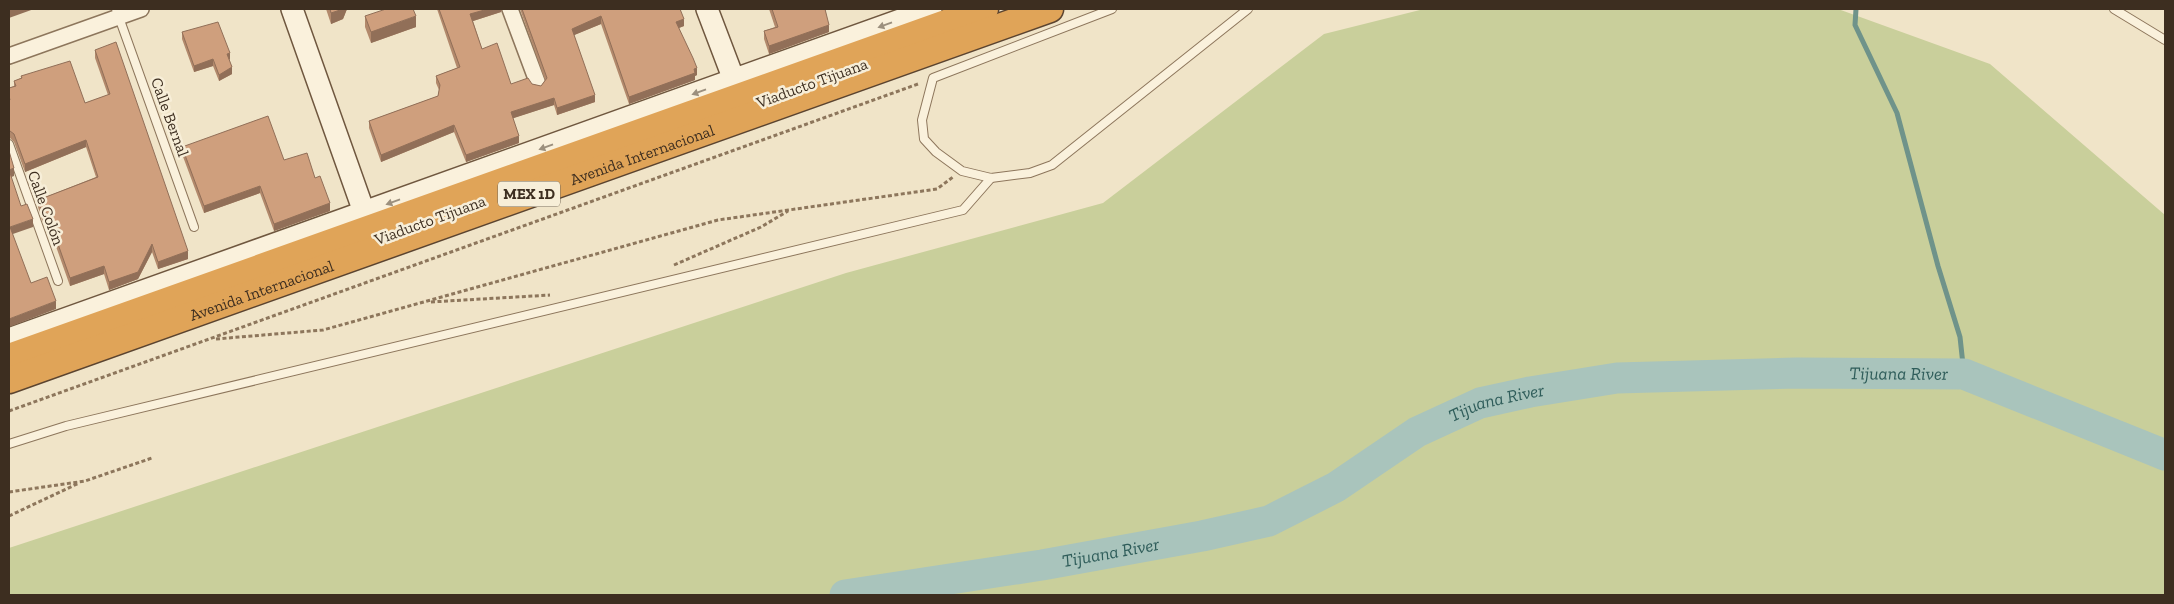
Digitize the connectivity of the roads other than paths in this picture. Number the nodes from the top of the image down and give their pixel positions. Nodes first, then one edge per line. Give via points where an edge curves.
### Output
1 (141, 9) edge
2 (292, 9) edge
3 (510, 9) edge
4 (707, 9) edge
5 (931, 9) edge
6 (985, 9) edge
7 (1001, 9) edge
8 (1022, 9) edge
9 (1050, 9) edge
10 (1112, 9) edge
11 (1248, 9) edge
12 (2114, 9) edge
13 (118, 13) edge
14 (2165, 40) edge
15 (9, 56) edge
16 (734, 80) junction
17 (538, 84) edge
18 (9, 144) edge
19 (991, 178) junction
20 (364, 212) junction
21 (194, 226) dead end
22 (58, 281) dead end
23 (9, 339) edge
24 (9, 357) edge
25 (9, 362) edge
26 (9, 371) edge
27 (9, 380) edge
28 (9, 444) edge

1 - 13 street
2 - 20 main road
3 - 17 street
4 - 16 main road
5 -> 16 main road
6 - 24 highway, Avenida Internacional / MEX 1D
7 - 25 highway, Viaducto Tijuana
8 - 26 highway, Viaducto Tijuana
9 - 27 highway, Avenida Internacional / MEX 1D
10 - 19 lane via 933,78 922,120 924,138 936,152 962,171
11 - 19 lane via 1052,165 1030,173
12 - 14 lane
13 - 15 street
13 - 21 lane, Calle Bernal
16 -> 20 main road
18 - 22 lane, Calle Colón
19 - 28 lane via 963,210 75,424
20 - 23 main road

